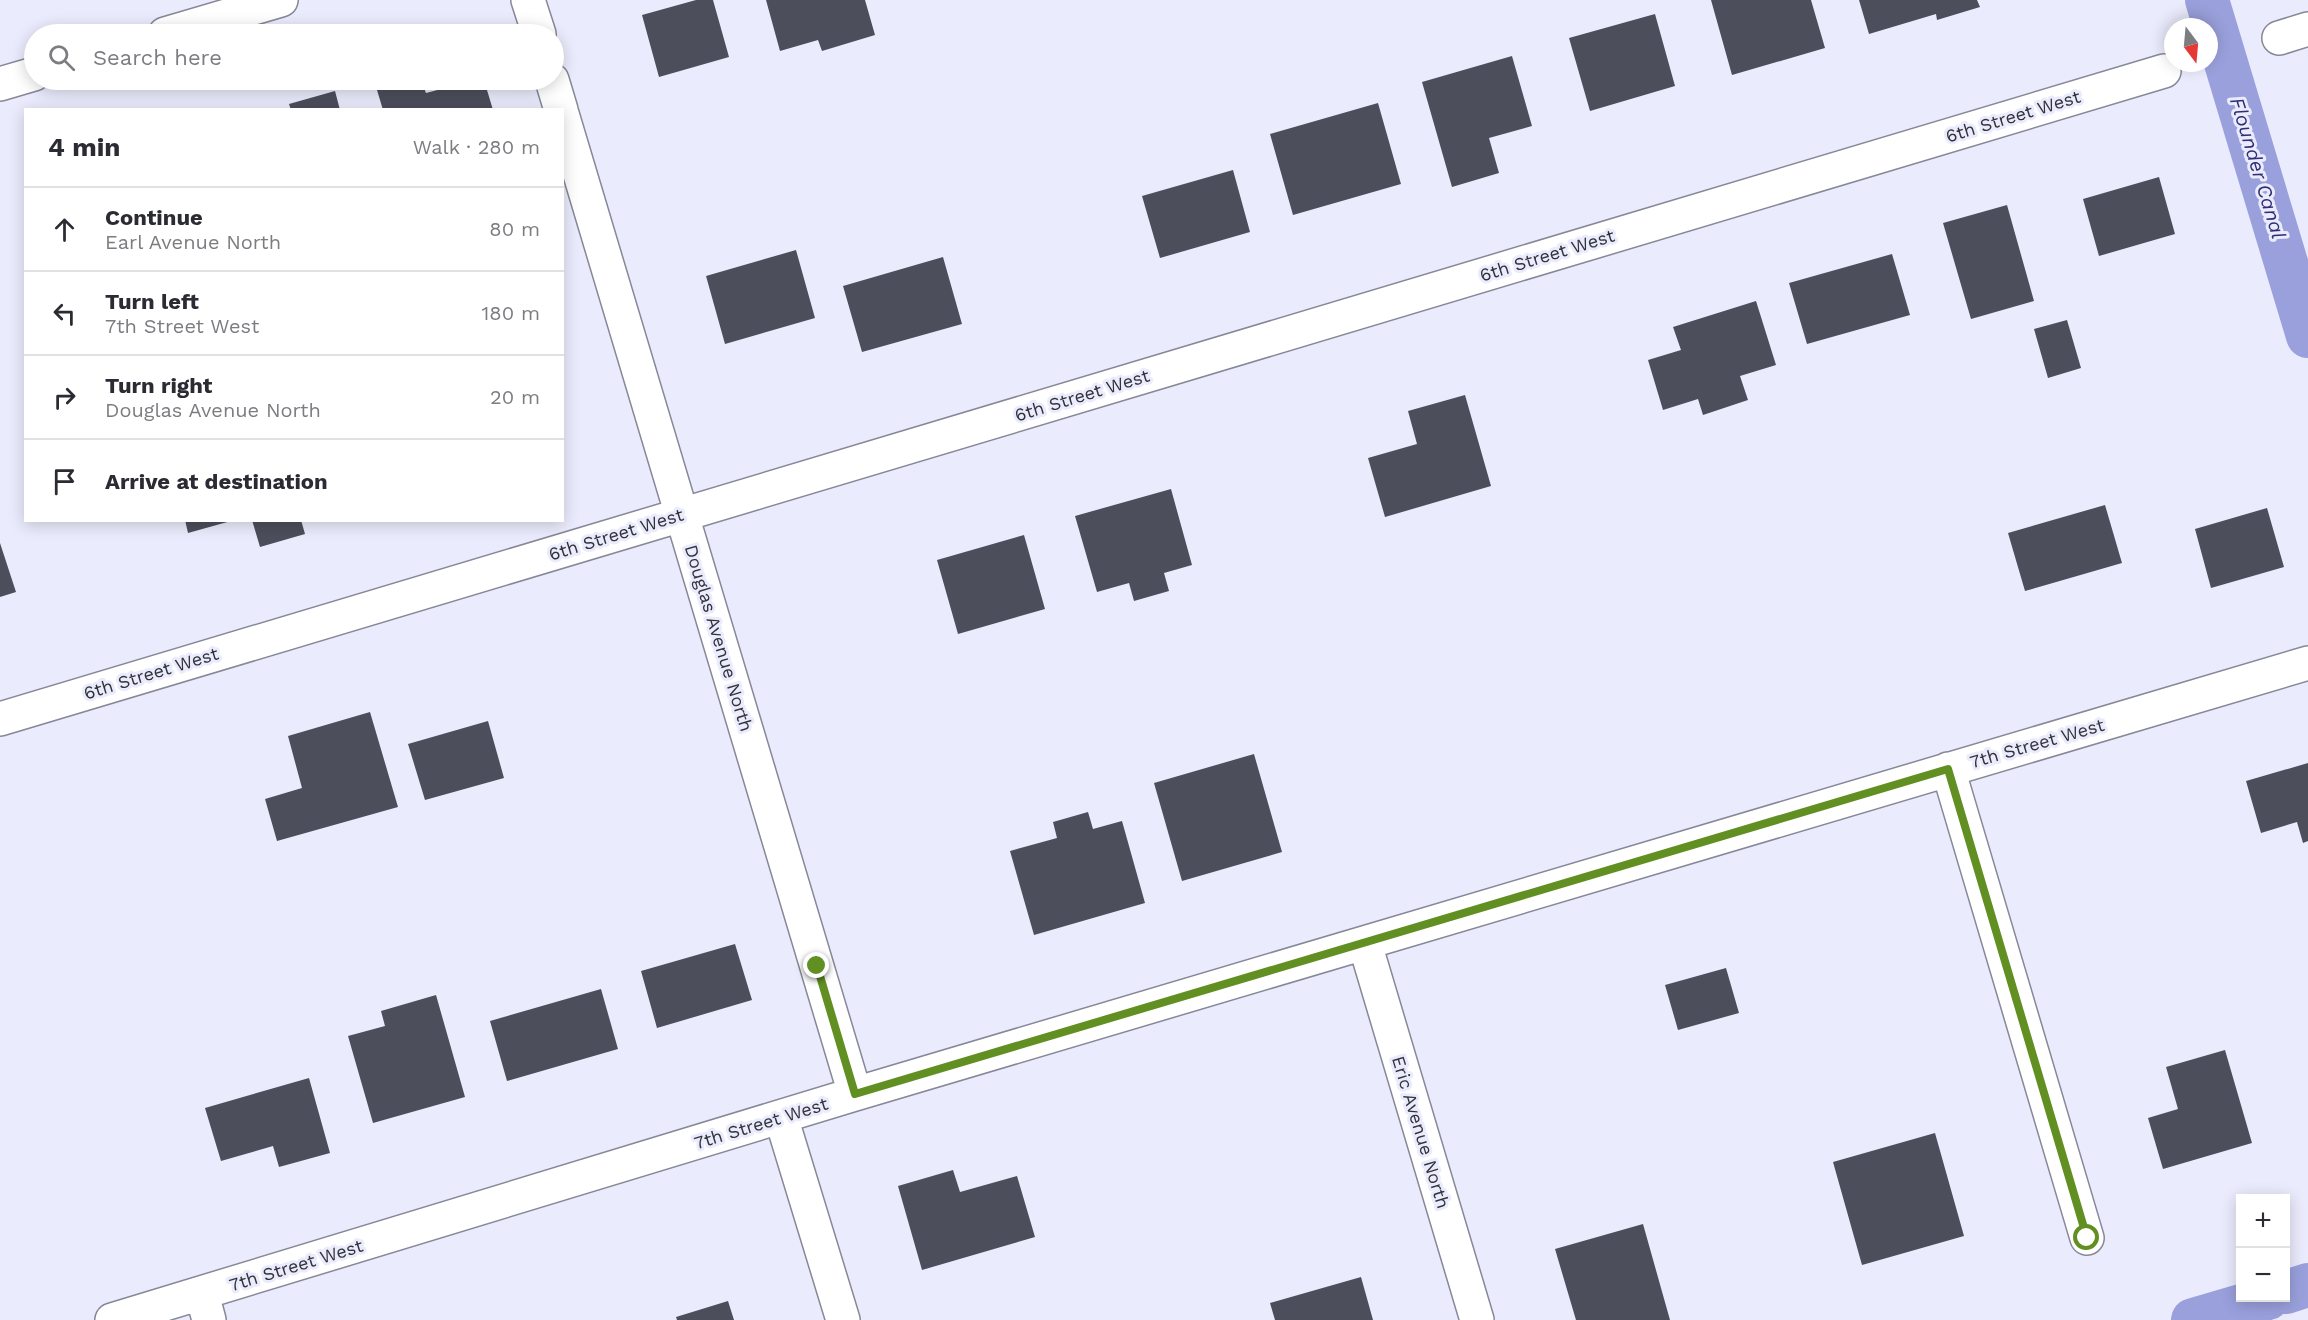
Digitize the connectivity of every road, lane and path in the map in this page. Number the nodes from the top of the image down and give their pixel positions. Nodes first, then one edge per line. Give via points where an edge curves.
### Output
1 (281, 0) edge
2 (528, 0) edge
3 (199, 24) edge
4 (536, 24) edge
5 (2164, 71) dead end
6 (24, 77) edge
7 (0, 84) edge
8 (555, 90) edge
9 (560, 108) edge
10 (564, 121) edge
11 (682, 514) junction
12 (2308, 663) edge
13 (0, 718) edge
14 (1948, 769) junction
15 (1365, 944) junction
16 (855, 1094) junction
17 (781, 1118) junction
18 (2087, 1238) dead end
19 (205, 1307) edge
20 (112, 1320) edge
21 (843, 1320) edge
22 (1477, 1320) edge

1 - 3 street
2 - 4 street
5 - 11 street, 6th Street West
6 - 7 street
8 - 9 street
10 - 11 street, Douglas Avenue North
11 - 13 street, 6th Street West
11 - 16 street, Douglas Avenue North
12 - 14 street, 7th Street West
14 - 15 street, 7th Street West
14 - 18 street
15 - 16 street, 7th Street West
15 - 22 street, Eric Avenue North
16 - 17 street, 7th Street West
17 - 19 street, 7th Street West
17 - 21 street
19 - 20 street, 7th Street West

